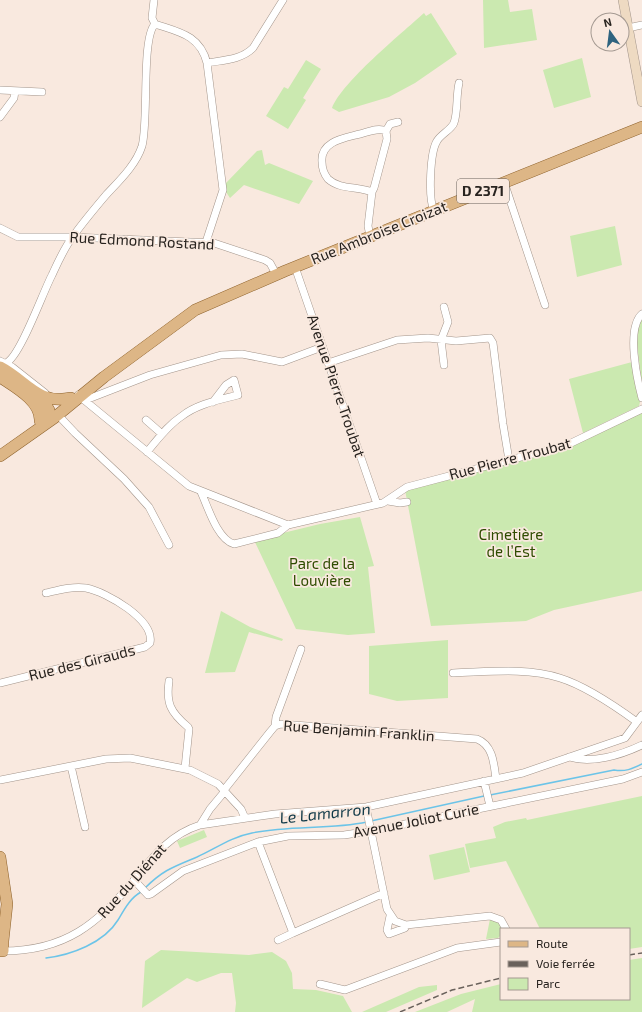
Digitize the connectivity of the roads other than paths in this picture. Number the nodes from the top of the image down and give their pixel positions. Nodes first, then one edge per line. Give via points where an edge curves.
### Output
1 (154, 0) edge
2 (283, 0) edge
3 (623, 0) edge
4 (625, 12) edge
5 (155, 24) junction
6 (642, 25) edge
7 (630, 28) edge
8 (630, 39) edge
9 (207, 62) junction
10 (459, 83) dead end
11 (0, 90) edge
12 (15, 91) junction
13 (42, 92) dead end
14 (642, 102) edge
15 (0, 117) edge
16 (398, 122) dead end
17 (641, 130) edge
18 (386, 131) junction
19 (504, 182) junction
20 (372, 192) junction
21 (434, 211) junction
22 (0, 228) edge
23 (370, 236) junction
24 (72, 237) junction
25 (206, 242) junction
26 (295, 267) junction
27 (276, 274) junction
28 (545, 305) dead end
29 (444, 307) dead end
30 (642, 314) edge
31 (441, 340) junction
32 (322, 347) junction
33 (328, 363) junction
34 (2, 364) edge
35 (444, 364) dead end
36 (0, 377) edge
37 (80, 395) junction
38 (35, 398) junction
39 (642, 398) edge
40 (213, 402) dead end
41 (642, 409) edge
42 (51, 412) junction
43 (146, 420) dead end
44 (162, 434) junction
45 (0, 450) edge
46 (146, 452) junction
47 (0, 456) edge
48 (509, 460) junction
49 (201, 492) junction
50 (388, 501) junction
51 (407, 502) dead end
52 (377, 504) junction
53 (288, 525) junction
54 (169, 546) dead end
55 (46, 593) dead end
56 (301, 649) dead end
57 (453, 673) dead end
58 (169, 680) dead end
59 (0, 683) edge
60 (642, 715) edge
61 (637, 722) junction
62 (275, 726) junction
63 (642, 745) edge
64 (569, 757) junction
65 (71, 766) junction
66 (185, 768) junction
67 (642, 772) edge
68 (496, 779) junction
69 (0, 780) edge
70 (484, 781) junction
71 (224, 790) junction
72 (489, 803) junction
73 (366, 807) junction
74 (245, 818) junction
75 (200, 825) junction
76 (85, 826) dead end
77 (370, 827) junction
78 (258, 842) junction
79 (0, 857) edge
80 (134, 880) junction
81 (384, 894) junction
82 (4, 896) edge
83 (390, 916) junction
84 (0, 922) edge
85 (406, 925) junction
86 (506, 928) edge
87 (294, 933) junction
88 (278, 940) dead end
89 (500, 942) edge
90 (2, 951) edge
91 (320, 984) dead end

1 - 5 street via 152,18
2 - 9 street via 247,54
3 - 4 street
5 - 9 street via 194,39 201,46
5 - 24 street via 150,30 142,147 126,173
6 - 7 street
8 - 14 street
9 - 25 street via 222,190
10 - 21 street via 455,120 434,147 430,198
11 - 12 street
12 - 13 street
12 - 15 street via 14,98
16 - 18 street via 390,124
17 - 19 main road, Rue Ambroise Croizat / D 2371
18 - 20 street via 387,139
18 - 20 street via 376,130 335,141 328,145 321,159 324,174 329,179 342,186
19 - 21 main road, Rue Ambroise Croizat / D 2371
19 - 28 street
20 - 23 street via 368,226
21 - 23 main road, Rue Ambroise Croizat / D 2371
22 - 24 street, Rue Edmond Rostand via 18,237
23 - 26 main road, Rue Ambroise Croizat / D 2371
24 - 25 street, Rue Edmond Rostand
24 - 34 street via 13,357
25 - 27 street, Rue Edmond Rostand via 265,260 270,263
26 - 27 main road, D 2371
26 - 32 street, Avenue Pierre Troubat
27 - 37 main road, D 2371 via 195,310
29 - 31 street via 448,322
30 - 39 street via 635,322 633,341
31 - 33 street via 397,340
31 - 35 street
31 - 48 street via 488,337 492,340
32 - 33 street, Avenue Pierre Troubat
32 - 37 street via 282,362 242,354 214,357
33 - 52 street, Avenue Pierre Troubat
34 - 38 main road
34 - 42 street
36 - 38 main road
37 - 42 main road
37 - 46 street
38 - 42 main road
38 - 42 main road via 39,409
40 - 44 street via 183,414
41 - 48 street, Rue Pierre Troubat via 567,445
42 - 45 main road
42 - 47 main road
42 - 54 street via 124,479 149,507
43 - 44 street
44 - 46 street
46 - 49 street via 189,486
48 - 50 street, Rue Pierre Troubat via 407,486
49 - 53 street
49 - 53 street, Rue Pierre Troubat via 221,536 228,542 234,544 278,533
50 - 51 street
50 - 52 street, Rue Pierre Troubat
52 - 53 street, Rue Pierre Troubat
55 - 59 street, Rue des Girauds via 61,589 87,588 115,600 128,607 149,630 152,636 150,643 145,647
56 - 62 street
57 - 61 street via 508,671 559,678 573,683
58 - 66 street via 171,708 174,715 189,729
60 - 61 street, Rue du Diénat
61 - 64 street, Rue du Diénat via 625,738
62 - 68 street, Rue Benjamin Franklin via 281,724 476,739 483,741 488,747
62 - 71 street, Rue Benjamin Franklin
63 - 64 street via 630,751 596,759 579,760
64 - 68 street, Rue du Diénat via 523,773
65 - 66 street via 123,758
65 - 69 street
65 - 76 street
66 - 71 street via 218,784
67 - 72 street, Avenue Joliot Curie via 623,779
68 - 70 street, Rue du Diénat
70 - 72 street
70 - 73 street, Rue du Diénat
71 - 74 street via 241,809
71 - 75 street
72 - 77 street, Avenue Joliot Curie
73 - 74 street, Rue du Diénat
73 - 77 street
74 - 75 street, Rue du Diénat
75 - 80 street, Rue du Diénat via 167,842
77 - 78 street, Avenue Joliot Curie via 344,835 288,836
77 - 81 street
78 - 80 street, Avenue Joliot Curie via 183,871 151,894 146,893
78 - 87 street
79 - 82 main road
80 - 90 street, Rue du Diénat via 110,909 79,932 36,949
81 - 83 street
81 - 87 street
82 - 84 main road
82 - 90 main road via 7,904
83 - 85 street
83 - 85 street via 387,930 389,934 405,928
85 - 86 street via 490,916 502,920
87 - 88 street
89 - 91 street via 457,948 345,990

